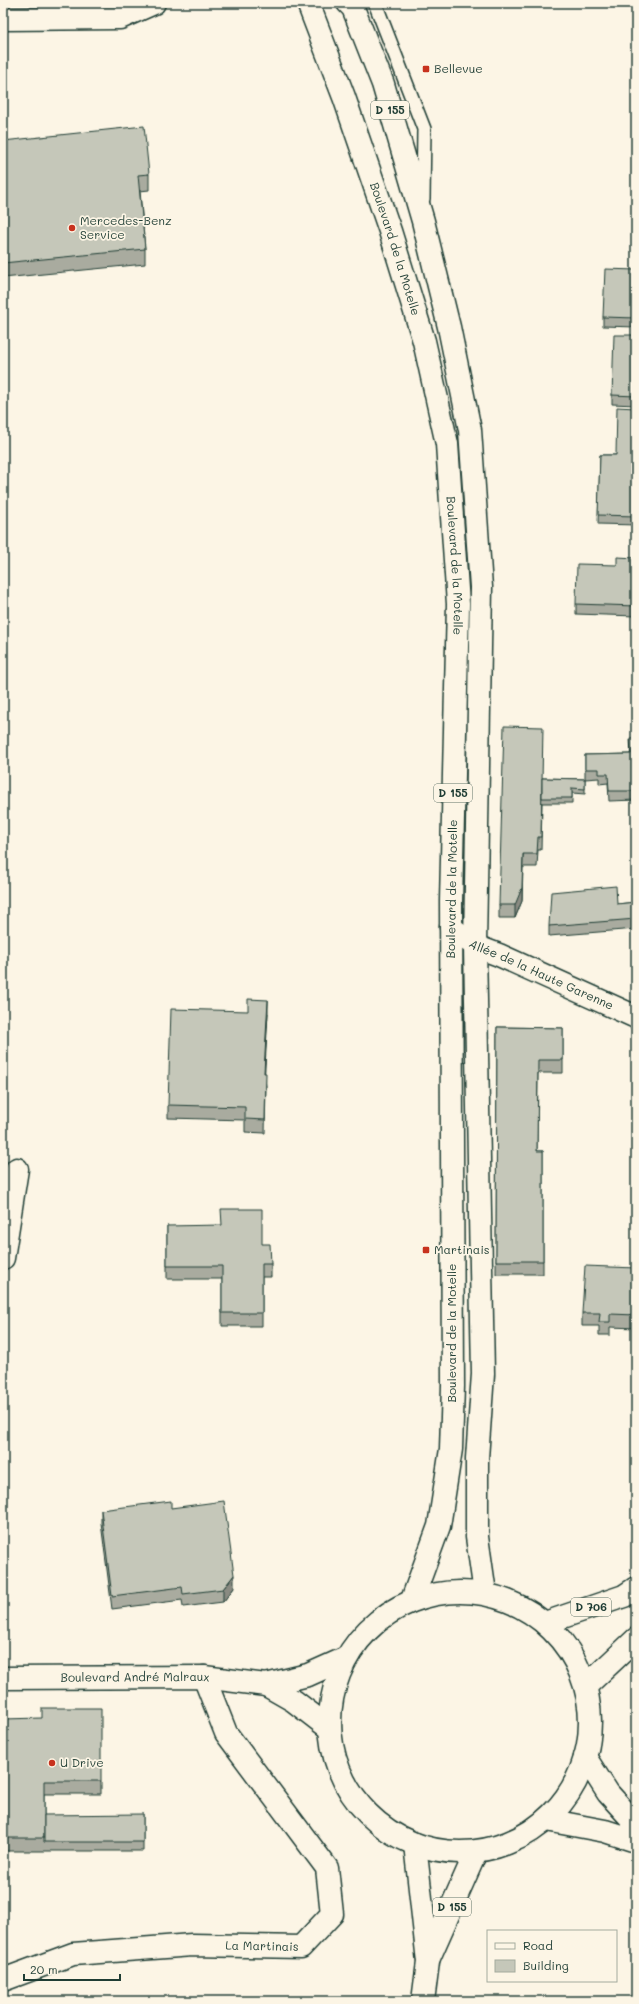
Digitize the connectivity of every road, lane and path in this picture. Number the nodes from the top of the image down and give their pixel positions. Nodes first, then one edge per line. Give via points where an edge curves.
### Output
1 (154, 3) edge
2 (308, 3) edge
3 (348, 3) edge
4 (375, 3) edge
5 (3, 19) edge
6 (423, 221) junction
7 (451, 927) junction
8 (475, 946) junction
9 (636, 1017) edge
10 (17, 1169) dead end
11 (3, 1258) edge
12 (636, 1588) edge
13 (485, 1593) junction
14 (412, 1600) junction
15 (545, 1623) junction
16 (636, 1639) edge
17 (346, 1658) junction
18 (204, 1677) junction
19 (3, 1678) edge
20 (266, 1685) junction
21 (586, 1686) junction
22 (329, 1728) junction
23 (585, 1757) junction
24 (552, 1822) junction
25 (636, 1824) edge
26 (636, 1841) edge
27 (415, 1844) junction
28 (476, 1852) junction
29 (428, 1962) junction
30 (3, 1980) edge
31 (423, 2001) edge

1 - 5 main road via 120,18
2 - 7 main road, Boulevard de la Motelle / D 155 via 344,97 390,231 424,341 447,444 458,604
3 - 6 main road, Boulevard de la Motelle / D 155 via 353,8 383,84
4 - 6 lane via 424,129
6 - 8 main road, Boulevard de la Motelle / D 155 via 449,326 470,430 481,587
7 - 8 main road, Allée de la Haute Garenne
7 - 14 main road, Boulevard de la Motelle / D 155 via 451,1449 439,1526
8 - 9 main road, Allée de la Haute Garenne
8 - 13 main road, Boulevard de la Motelle / D 155 via 483,1374 477,1458 477,1536
10 - 11 main road
12 - 15 main road, D 706 via 624,1596
13 - 14 main road via 448,1591
13 - 15 main road via 517,1604
14 - 17 main road via 374,1624
15 - 21 main road via 571,1651
16 - 21 main road
17 - 20 main road, Boulevard André Malraux via 308,1675
17 - 22 main road via 330,1690
18 - 19 main road, Boulevard André Malraux
18 - 20 main road, Boulevard André Malraux
18 - 30 main road, La Martinais via 226,1733 327,1868 332,1914 301,1947 192,1946 73,1954
20 - 22 main road, Boulevard André Malraux via 294,1700
21 - 23 main road via 591,1728
22 - 27 main road via 332,1745 348,1787 376,1822
23 - 24 main road via 582,1769
23 - 25 main road via 608,1793
24 - 26 main road via 605,1831
24 - 28 main road via 508,1843
27 - 28 main road via 446,1851
27 - 29 main road, D 155
28 - 29 main road, D 155
29 - 31 main road, D 155

